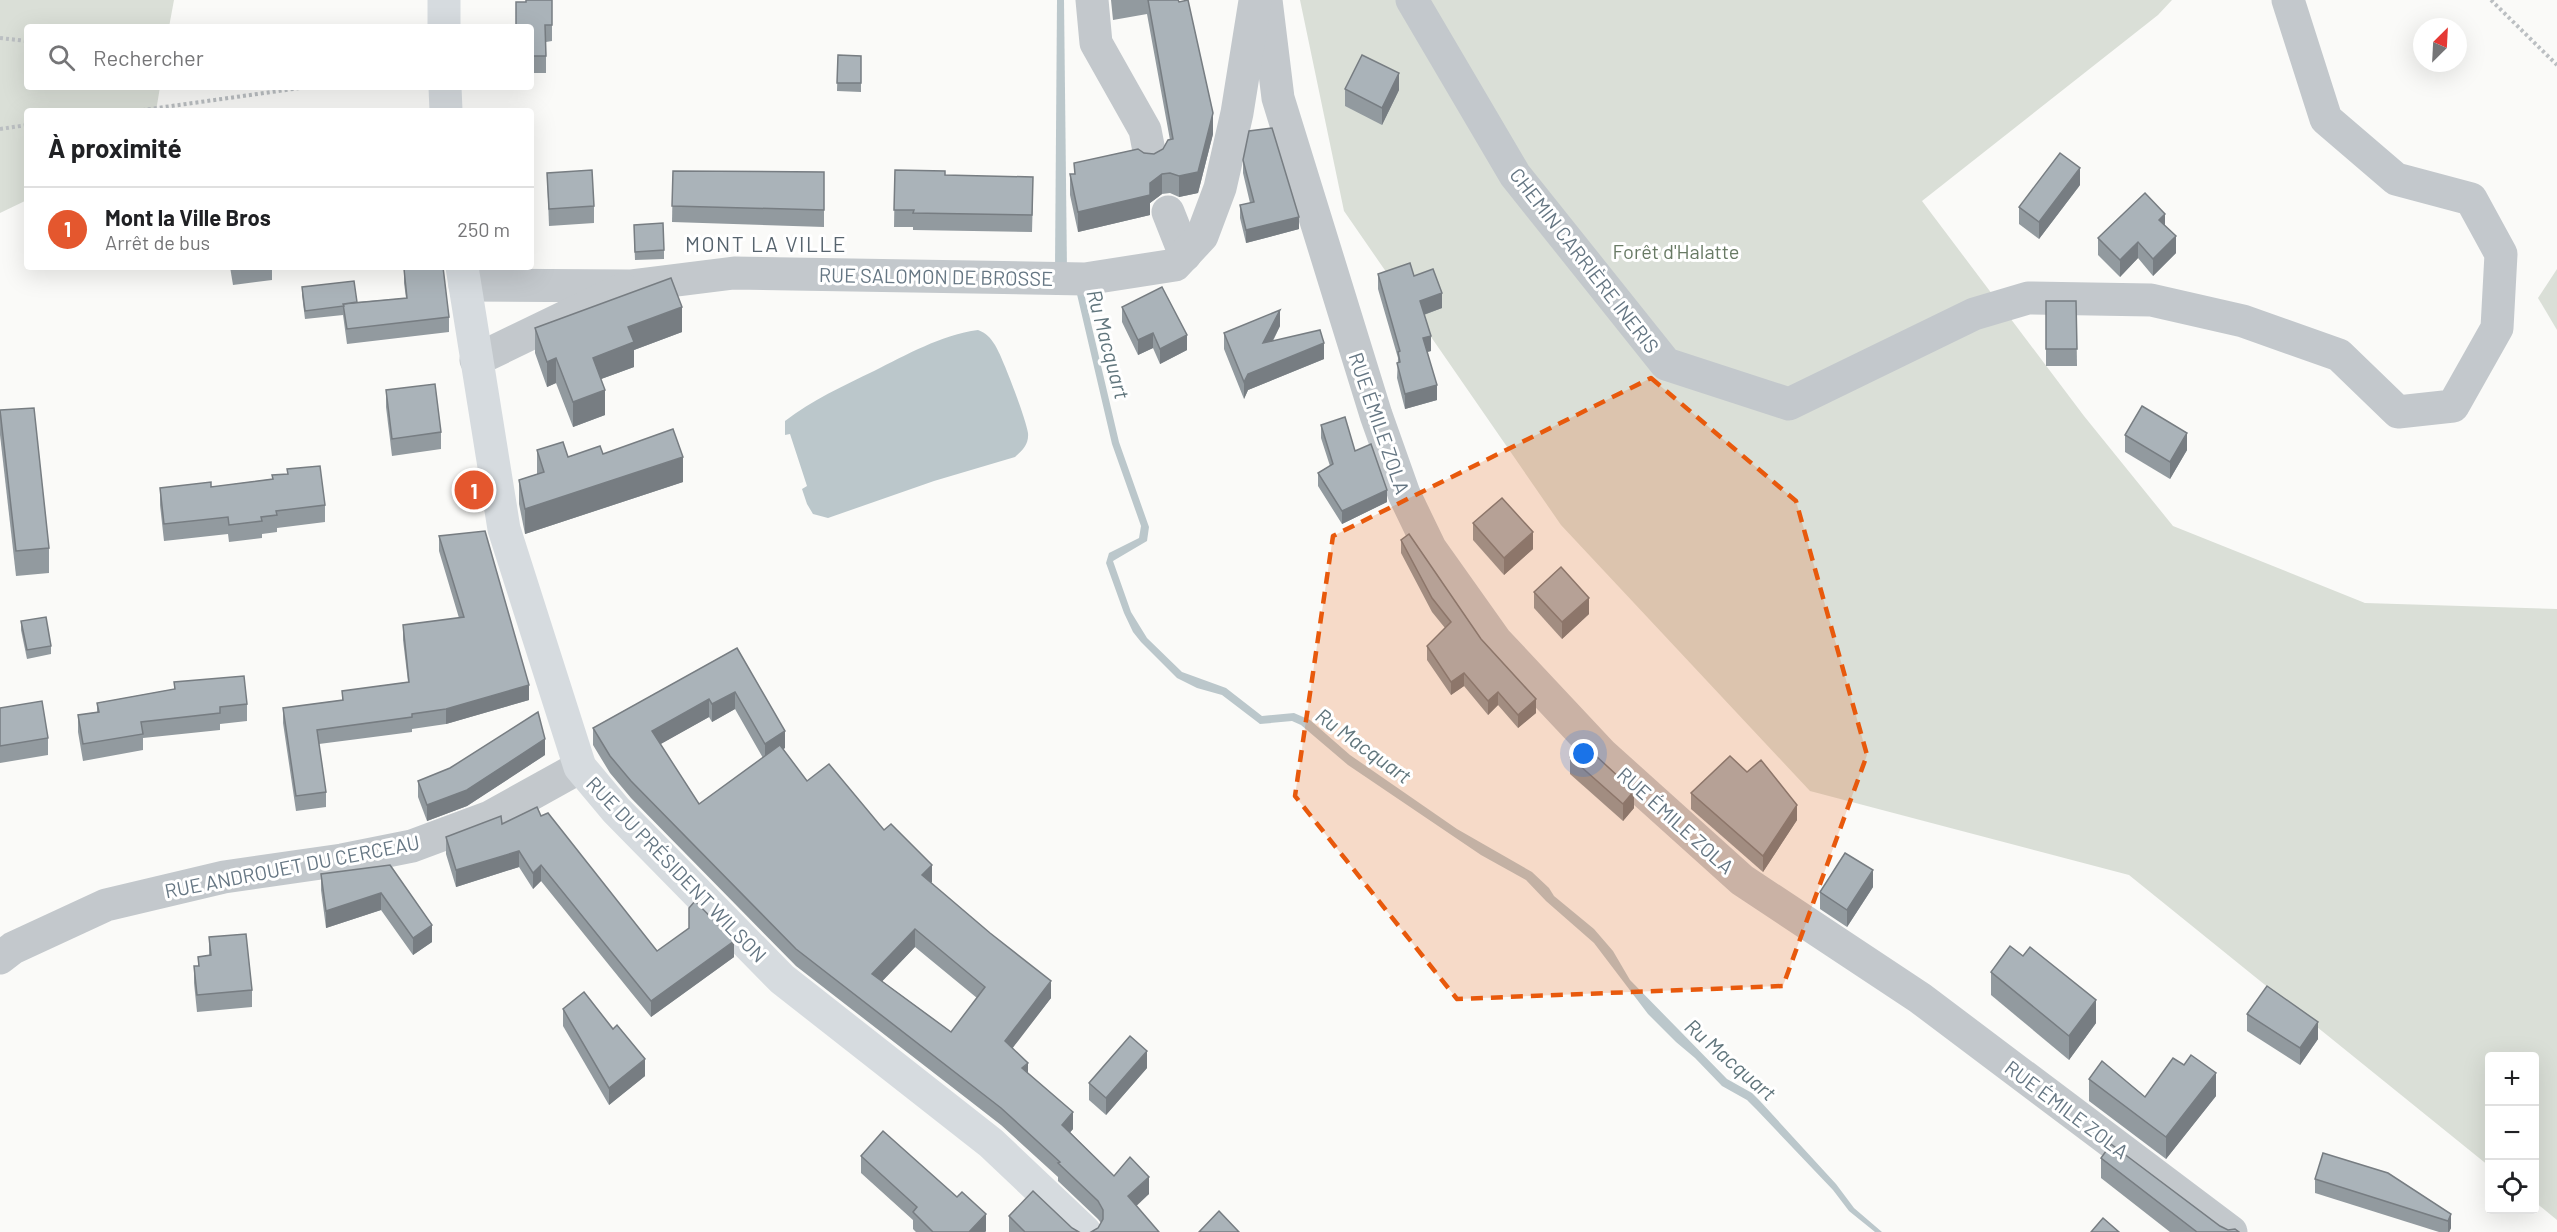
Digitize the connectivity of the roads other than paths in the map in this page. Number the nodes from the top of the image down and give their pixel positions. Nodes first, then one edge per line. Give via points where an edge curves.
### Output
1 (444, 0) edge
2 (1092, 0) edge
3 (1255, 0) edge
4 (1266, 0) edge
5 (1412, 0) edge
6 (2288, 0) edge
7 (444, 24) edge
8 (445, 90) edge
9 (446, 108) edge
10 (1150, 156) edge
11 (1168, 212) dead end
12 (1185, 255) junction
13 (463, 276) edge
14 (630, 286) junction
15 (476, 360) junction
16 (580, 767) junction
17 (0, 958) edge
18 (1085, 1232) edge
19 (2231, 1232) edge

1 - 7 street
2 - 10 street via 1096,43 1145,130
3 - 12 street, RUE SALOMON DE BROSSE via 1238,113 1220,188 1202,236
4 - 19 street, RUE ÉMILE ZOLA via 1278,98 1397,475 1430,548 1496,640 1602,754 1742,880 1920,998
5 - 6 street, CHEMIN CARRIÈRE INERIS via 1515,175 1666,364 1789,404 1974,314 2028,298 2151,300 2243,321 2339,355 2398,412 2453,406 2498,328 2501,254 2471,199 2396,179 2326,119
8 - 9 street
11 - 12 street
12 - 14 street, RUE SALOMON DE BROSSE via 1175,265 1085,279 734,273
13 - 14 street, RUE SALOMON DE BROSSE
13 - 15 street, RUE DU PRÉSIDENT WILSON
14 - 15 street, RUE SALOMON DE BROSSE
15 - 16 street, RUE DU PRÉSIDENT WILSON via 504,530
16 - 17 street, RUE ANDROUET DU CERCEAU via 490,817 412,846 224,877 106,905
16 - 18 street, RUE DU PRÉSIDENT WILSON via 616,810 782,979 991,1143

